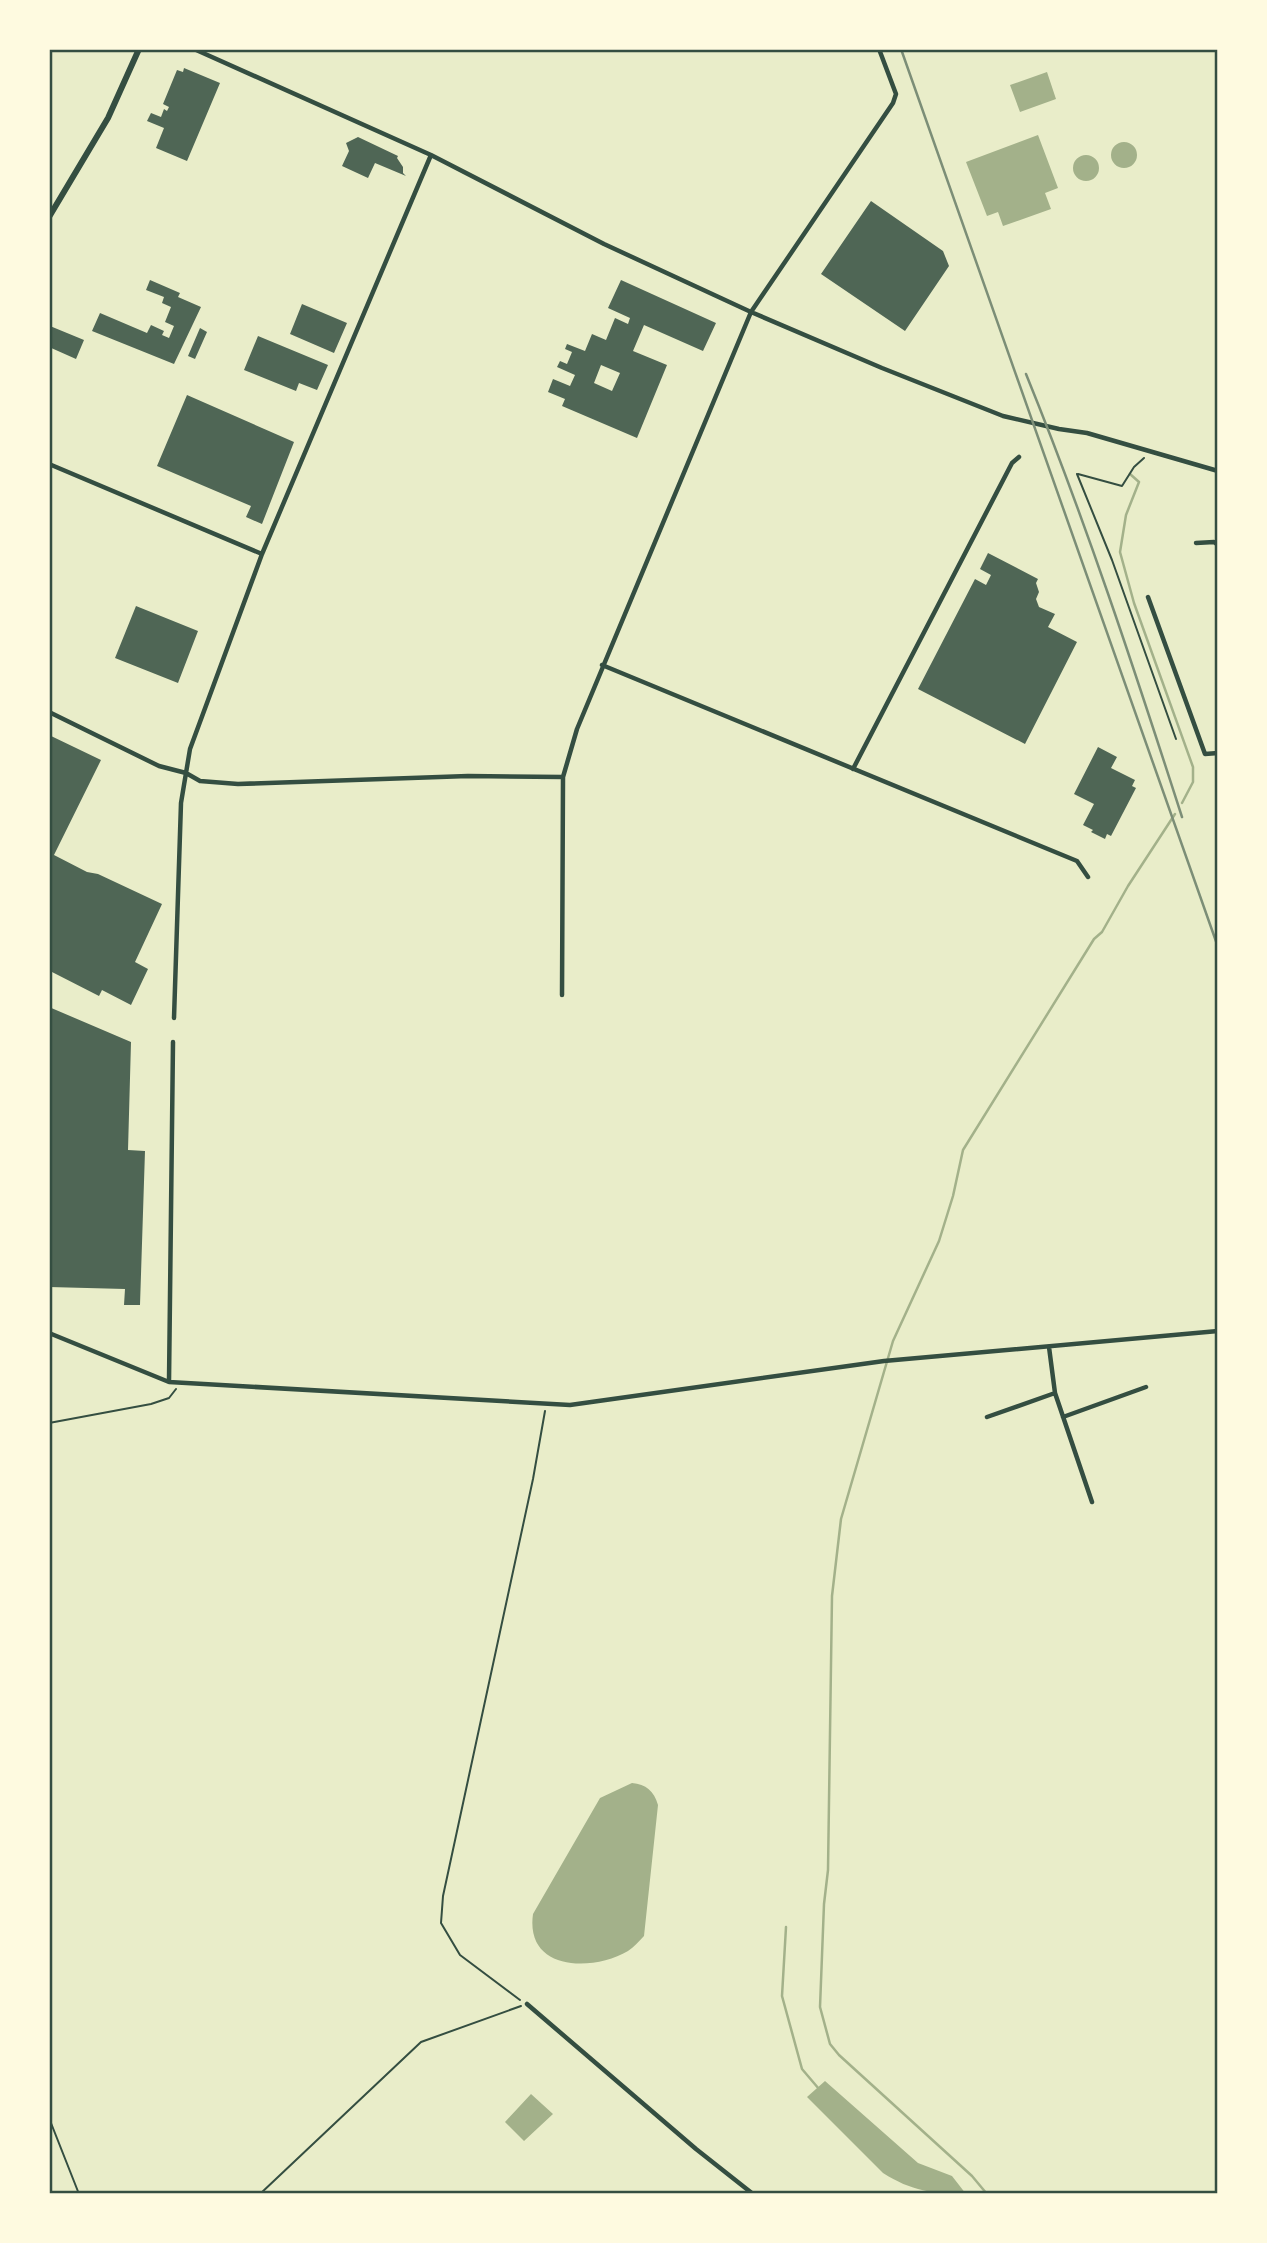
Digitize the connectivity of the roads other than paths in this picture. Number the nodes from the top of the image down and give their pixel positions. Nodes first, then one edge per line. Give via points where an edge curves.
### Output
1 (139, 49) edge
2 (194, 49) edge
3 (879, 49) edge
4 (431, 155) junction
5 (49, 217) edge
6 (751, 312) junction
7 (1019, 457) dead end
8 (49, 464) edge
9 (1218, 471) edge
10 (1196, 543) dead end
11 (1218, 545) edge
12 (262, 554) junction
13 (1148, 597) dead end
14 (602, 666) junction
15 (49, 712) edge
16 (1218, 753) edge
17 (853, 769) junction
18 (186, 773) junction
19 (564, 777) junction
20 (1088, 877) dead end
21 (562, 995) dead end
22 (174, 1018) dead end
23 (173, 1042) dead end
24 (1218, 1331) edge
25 (49, 1333) edge
26 (1049, 1347) junction
27 (169, 1382) junction
28 (1146, 1387) dead end
29 (1055, 1393) junction
30 (987, 1417) dead end
31 (1063, 1417) junction
32 (1092, 1502) dead end
33 (527, 2004) road end
34 (753, 2194) edge

1 - 5 street via 108,118
2 - 4 street
3 - 6 street via 896,94 892,103
4 - 6 street via 604,244
4 - 12 street
6 - 9 street via 1003,416 1087,433
6 - 14 street
7 - 17 street via 970,541
8 - 12 street
10 - 11 street
12 - 18 street via 190,749
13 - 16 street via 1205,754
14 - 17 street
14 - 19 street via 583,710
15 - 18 street via 159,766
17 - 20 street via 1077,861
18 - 19 street via 200,781 237,784
18 - 22 street via 181,803
19 - 21 street
23 - 27 street
24 - 26 street
25 - 27 street
26 - 27 street via 884,1361 570,1405
26 - 29 street
28 - 31 street
29 - 30 street
29 - 31 street
31 - 32 street
33 - 34 street

